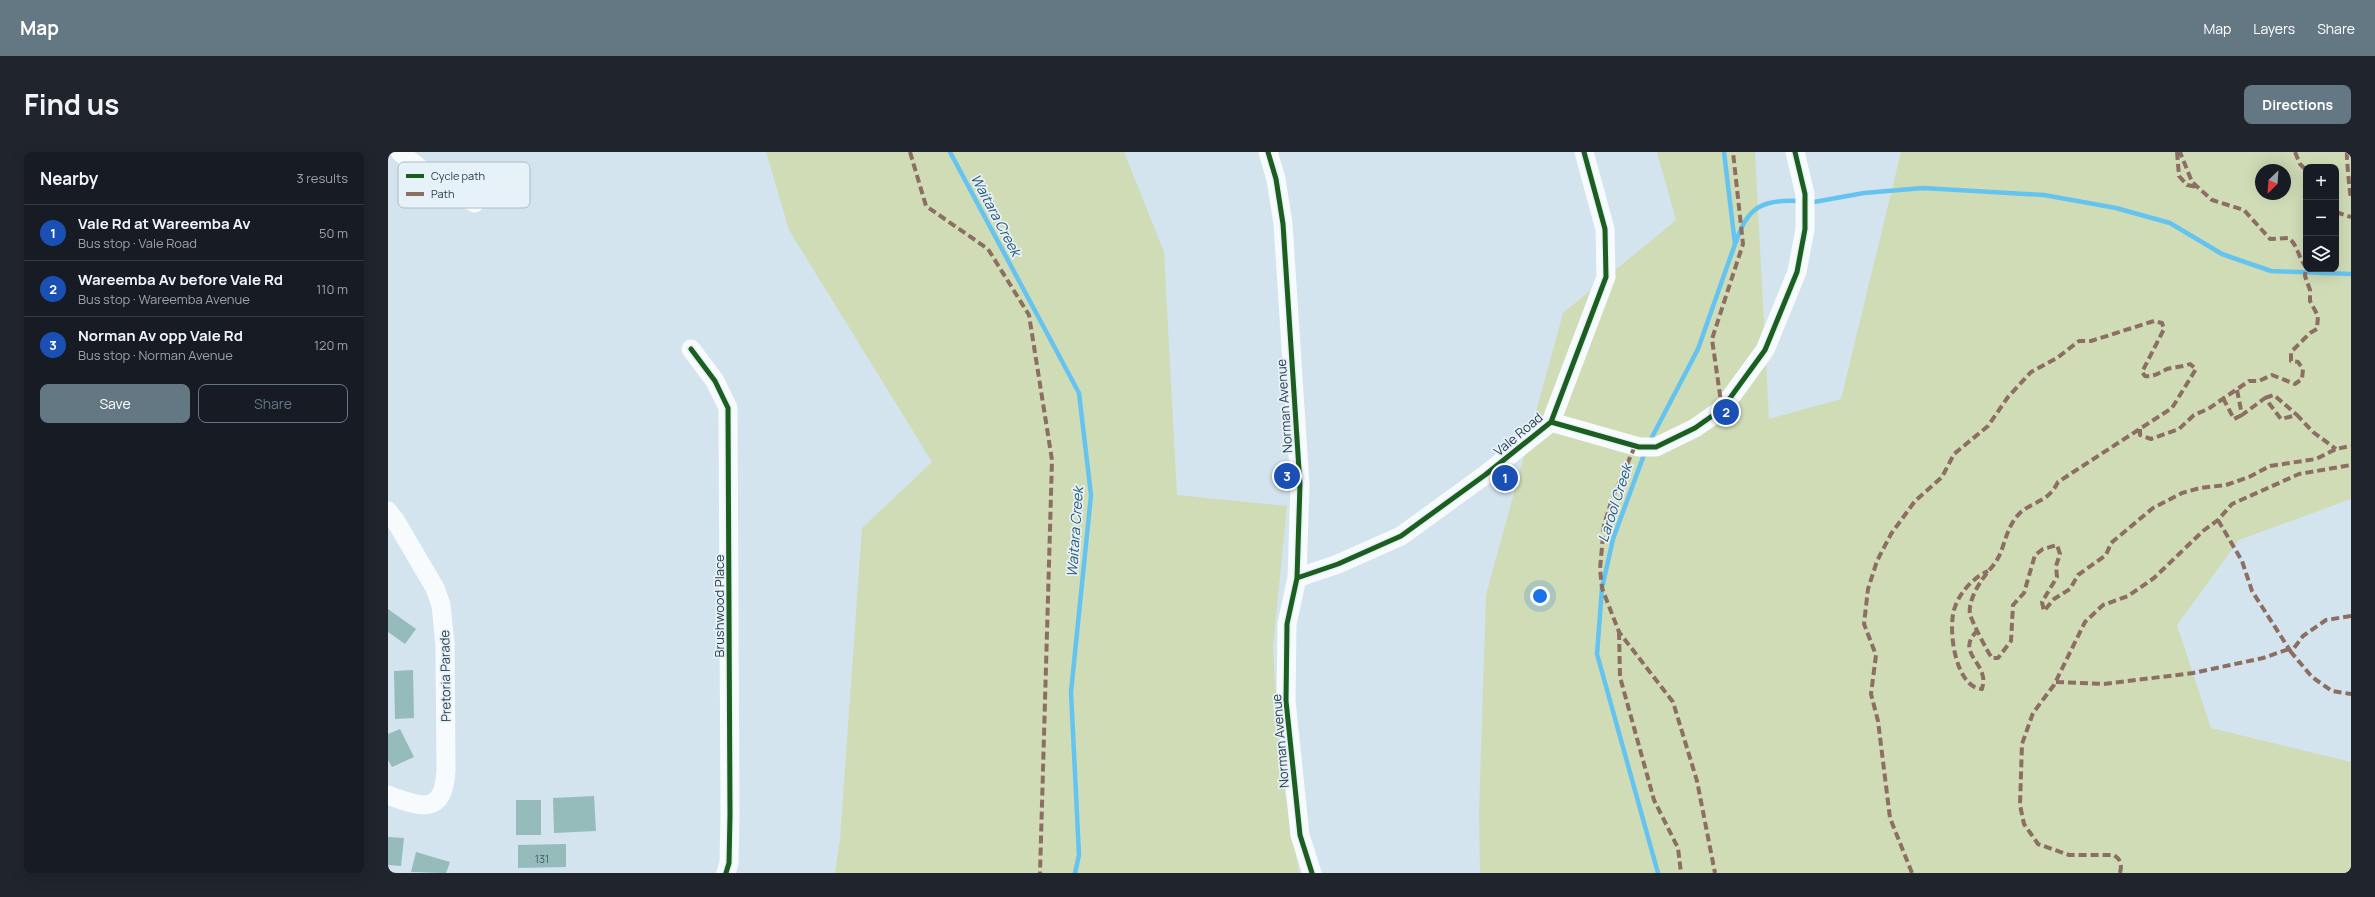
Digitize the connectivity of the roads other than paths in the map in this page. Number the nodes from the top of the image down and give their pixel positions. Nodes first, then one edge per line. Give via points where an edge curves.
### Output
1 (400, 152) edge
2 (1268, 152) edge
3 (1584, 152) edge
4 (1795, 152) edge
5 (411, 162) edge
6 (691, 349) dead end
7 (1551, 422) junction
8 (388, 511) edge
9 (1297, 578) junction
10 (388, 795) edge
11 (726, 873) edge
12 (1312, 873) edge

1 - 5 street
2 - 9 street, Norman Avenue via 1276,179 1283,224 1300,485
3 - 7 street, Vale Road via 1604,229 1606,277
4 - 7 street via 1805,194 1805,229 1797,272 1765,350 1722,409 1694,428 1661,445 1639,447
6 - 11 street, Brushwood Place via 715,381 728,408 730,815 729,863
7 - 9 street, Vale Road via 1485,475 1401,536 1338,564
8 - 10 street, Pretoria Parade via 435,588 441,605 445,644 446,763 445,787 440,798 432,804 422,806
9 - 12 street, Norman Avenue via 1287,624 1286,701 1300,835

